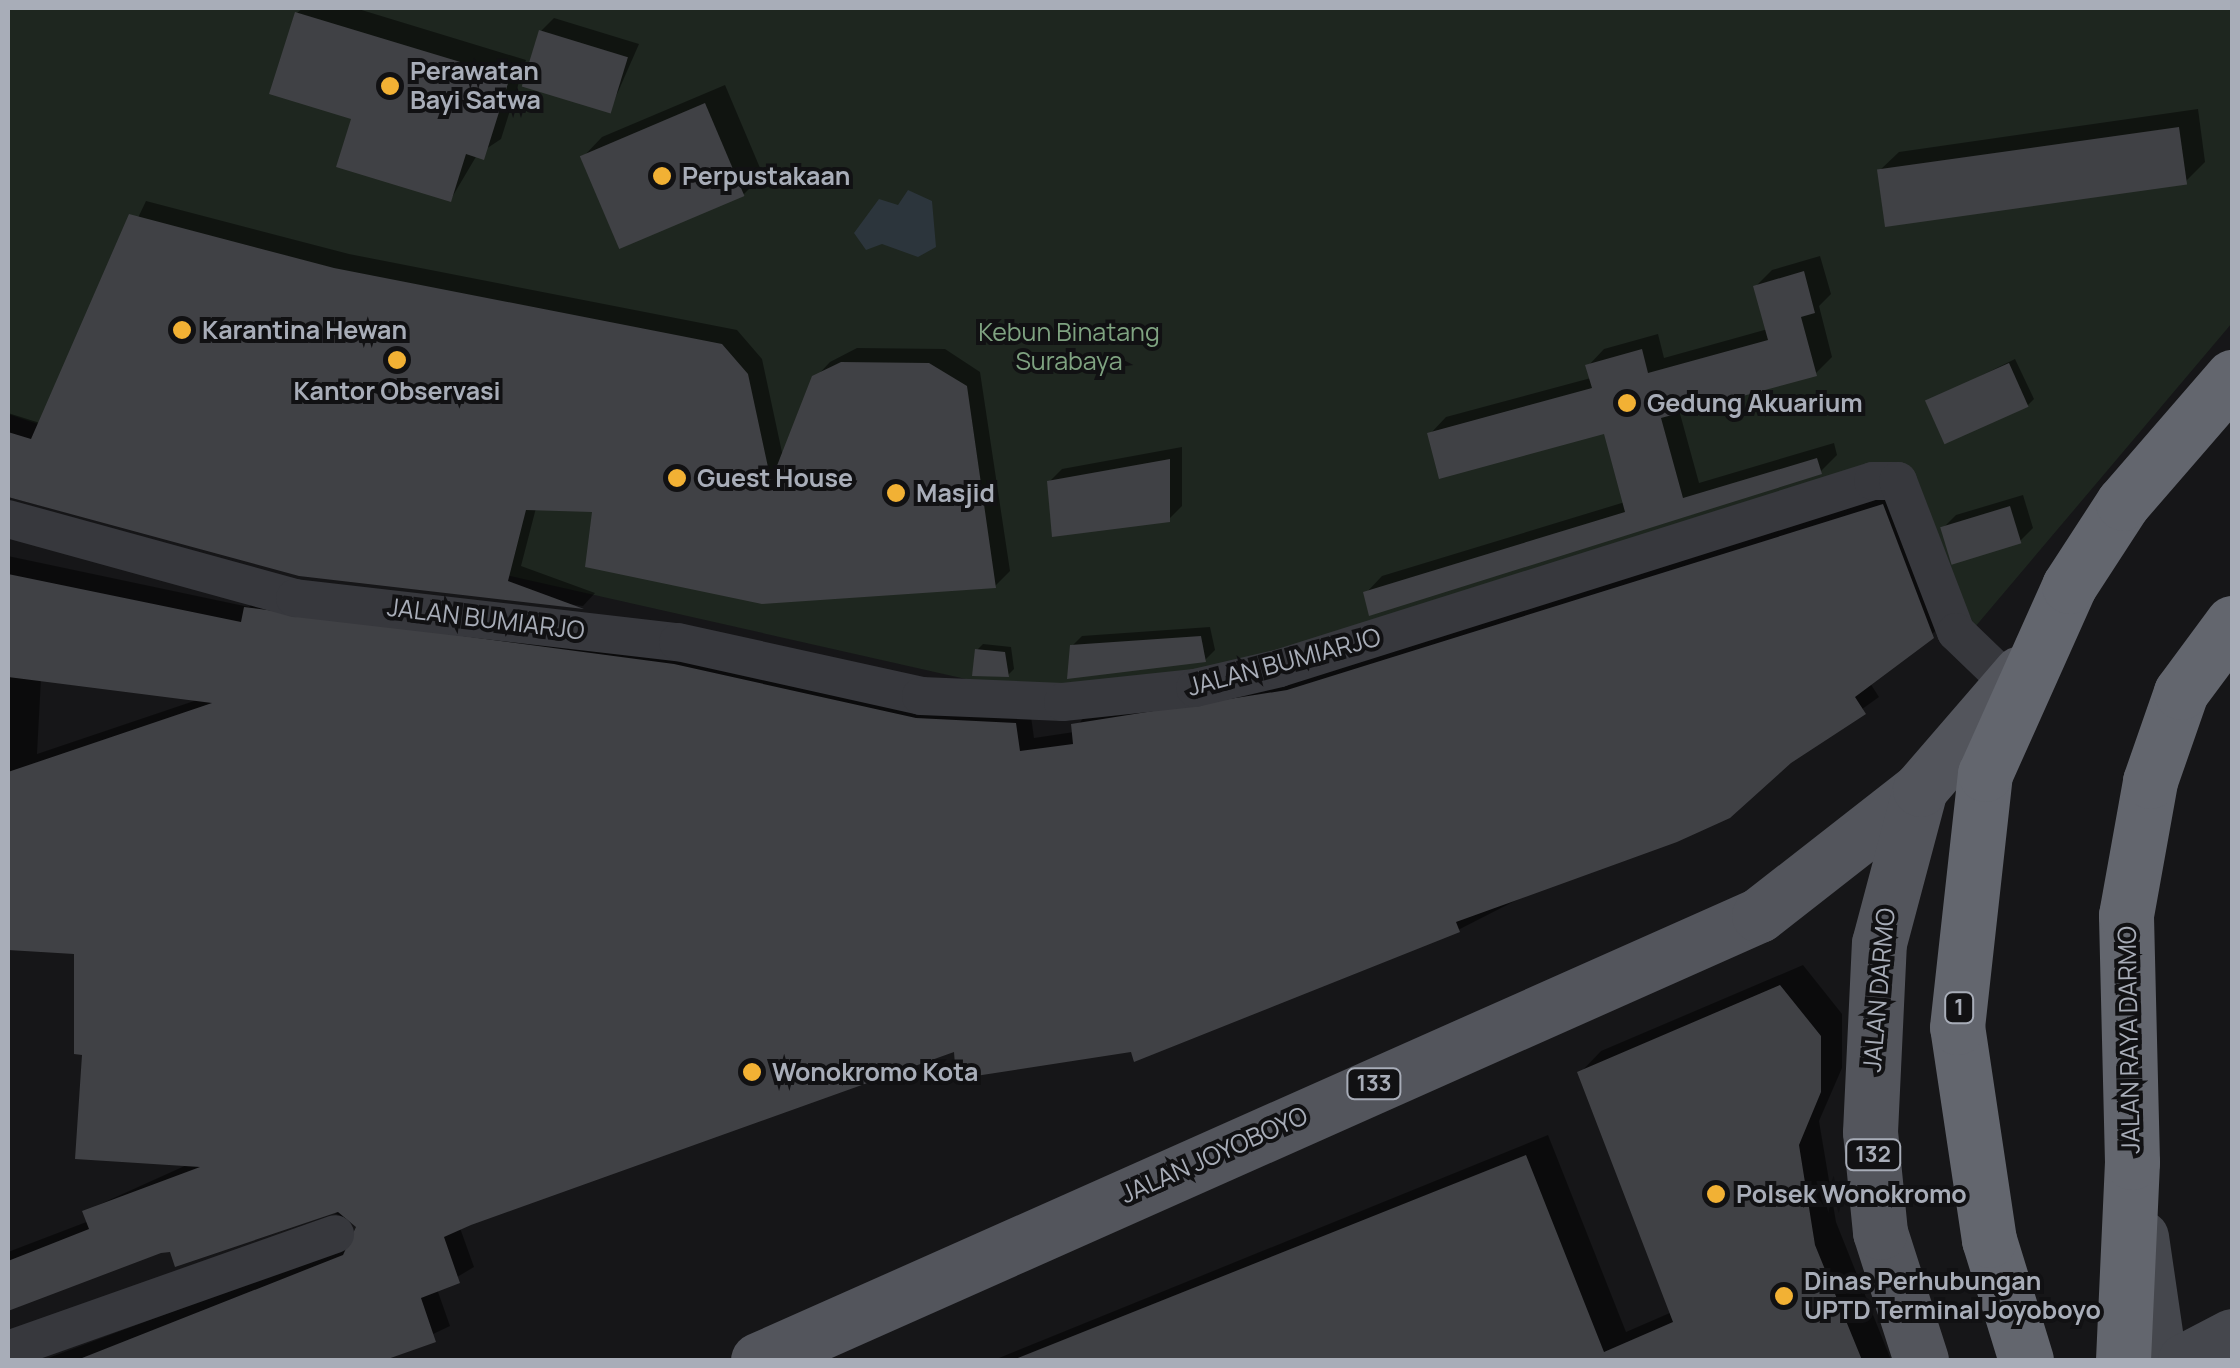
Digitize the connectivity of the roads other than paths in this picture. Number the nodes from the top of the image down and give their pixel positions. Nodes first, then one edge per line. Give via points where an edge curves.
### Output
1 (2232, 376) edge
2 (8, 518) edge
3 (2232, 623) edge
4 (2021, 672) junction
5 (1920, 789) junction
6 (2132, 1162) junction
7 (334, 1234) dead end
8 (2232, 1335) edge
9 (8, 1350) edge
10 (758, 1360) edge
11 (1921, 1360) edge
12 (2026, 1360) edge
13 (2123, 1360) edge
14 (2161, 1360) edge
15 (2184, 1360) edge

1 - 4 highway, 1 via 2123,503
2 - 4 street, JALAN BUMIARJO via 295,598 678,642 921,696 1063,702 1195,688 1280,668 1873,481 1898,482 1956,632
3 - 6 highway, JALAN RAYA DARMO via 2181,692 2150,781 2126,915
4 - 5 main road, JALAN DARMO / 133
4 - 12 highway, 1 via 1985,774 1957,1027 1989,1240
5 - 10 main road, JALAN JOYOBOYO / 133 via 1760,915
5 - 11 main road, JALAN DARMO / 132 via 1879,943 1870,1132 1880,1232
6 - 13 highway
6 - 14 main road, JALAN RAYA DARMO
7 - 9 street
8 - 15 main road

